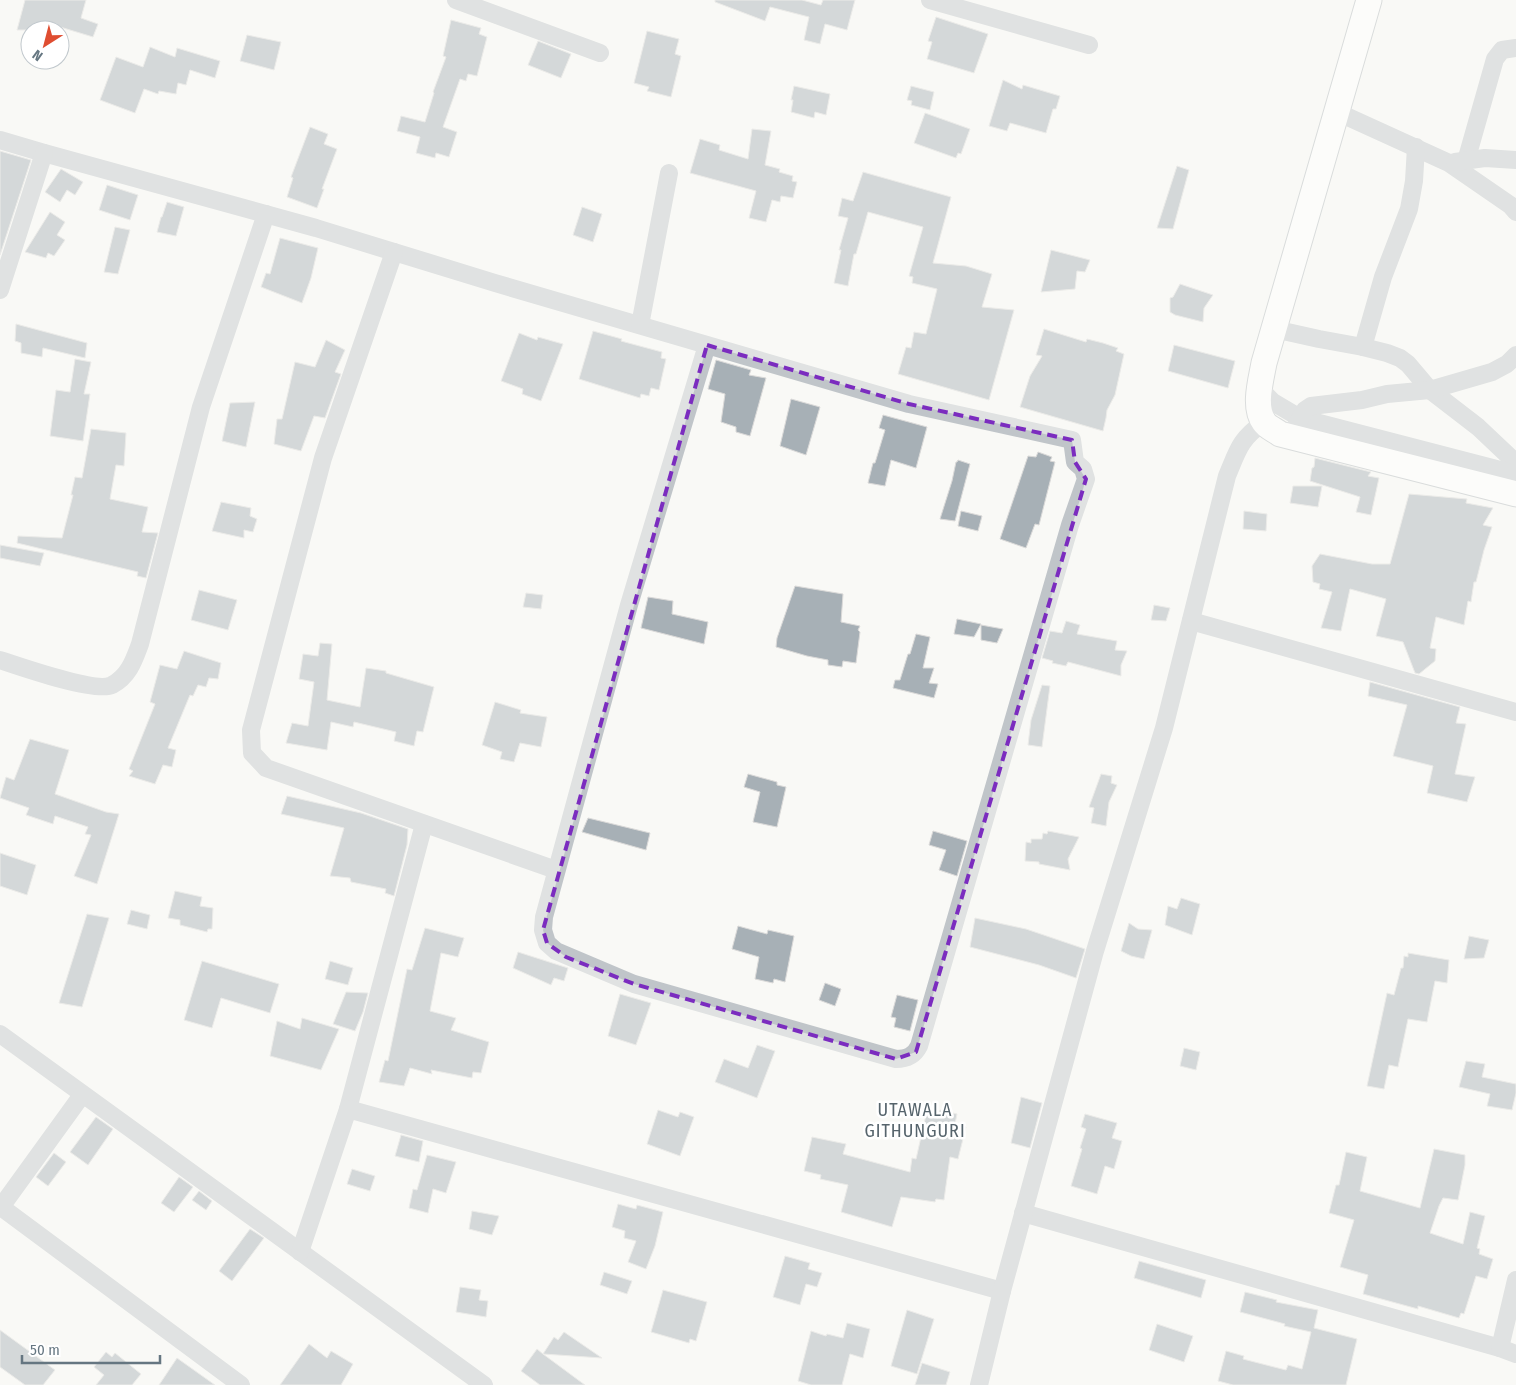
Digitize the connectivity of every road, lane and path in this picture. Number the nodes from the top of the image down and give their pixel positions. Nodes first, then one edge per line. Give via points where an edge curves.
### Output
1 (456, 0) edge
2 (930, 0) edge
3 (1368, 0) edge
4 (1089, 45) dead end
5 (1516, 48) edge
6 (600, 52) dead end
7 (1337, 112) junction
8 (0, 140) edge
9 (1416, 147) junction
10 (44, 153) junction
11 (1516, 160) edge
12 (1458, 162) junction
13 (669, 173) dead end
14 (1516, 212) edge
15 (266, 214) junction
16 (394, 252) junction
17 (0, 290) edge
18 (640, 325) junction
19 (1274, 329) junction
20 (706, 345) junction
21 (1364, 347) junction
22 (1516, 355) edge
23 (1259, 388) junction
24 (1430, 390) junction
25 (1264, 422) junction
26 (1296, 427) junction
27 (1516, 464) edge
28 (1516, 474) edge
29 (1516, 494) edge
30 (1190, 621) junction
31 (0, 660) edge
32 (1516, 712) edge
33 (424, 824) junction
34 (556, 870) junction
35 (0, 1034) edge
36 (82, 1095) junction
37 (348, 1109) junction
38 (0, 1208) edge
39 (1023, 1213) junction
40 (300, 1252) junction
41 (1516, 1280) edge
42 (1002, 1292) junction
43 (1508, 1351) edge
44 (240, 1385) edge
45 (484, 1385) edge
46 (979, 1385) edge

1 - 6 street
2 - 4 street
3 - 7 street
5 - 12 street via 1502,50 1495,59
7 - 9 street
7 - 19 street
8 - 10 street
9 - 12 street
9 - 21 street via 1409,209 1383,277
10 - 15 street
10 - 17 street
11 - 12 street via 1485,158
12 - 14 street
13 - 18 street
15 - 16 street
15 - 31 street via 201,407 140,644 130,671 111,686 85,686
16 - 18 street
16 - 33 street via 323,458 251,730 252,753 266,768
18 - 20 street
19 - 21 street
19 - 23 street
20 - 34 street via 629,605
20 - 34 street via 909,404 1072,440 1076,462 1084,469 1086,479 919,1046 910,1056 896,1059 634,984 566,957 547,943 542,930
21 - 24 street via 1400,358
22 - 24 street via 1492,372
23 - 25 street via 1260,414
23 - 26 street
24 - 26 street via 1311,406
24 - 27 street via 1478,427
25 - 26 street via 1280,434
25 - 30 street via 1240,445 1226,476
26 - 28 street
26 - 29 street
30 - 32 street
30 - 39 street via 1164,728 1095,951
33 - 34 street
33 - 37 street
35 - 36 street
36 - 38 street
36 - 40 street
37 - 40 street
37 - 42 street
38 - 44 street
39 - 42 street
39 - 43 street
40 - 45 street
41 - 43 street
42 - 46 street

